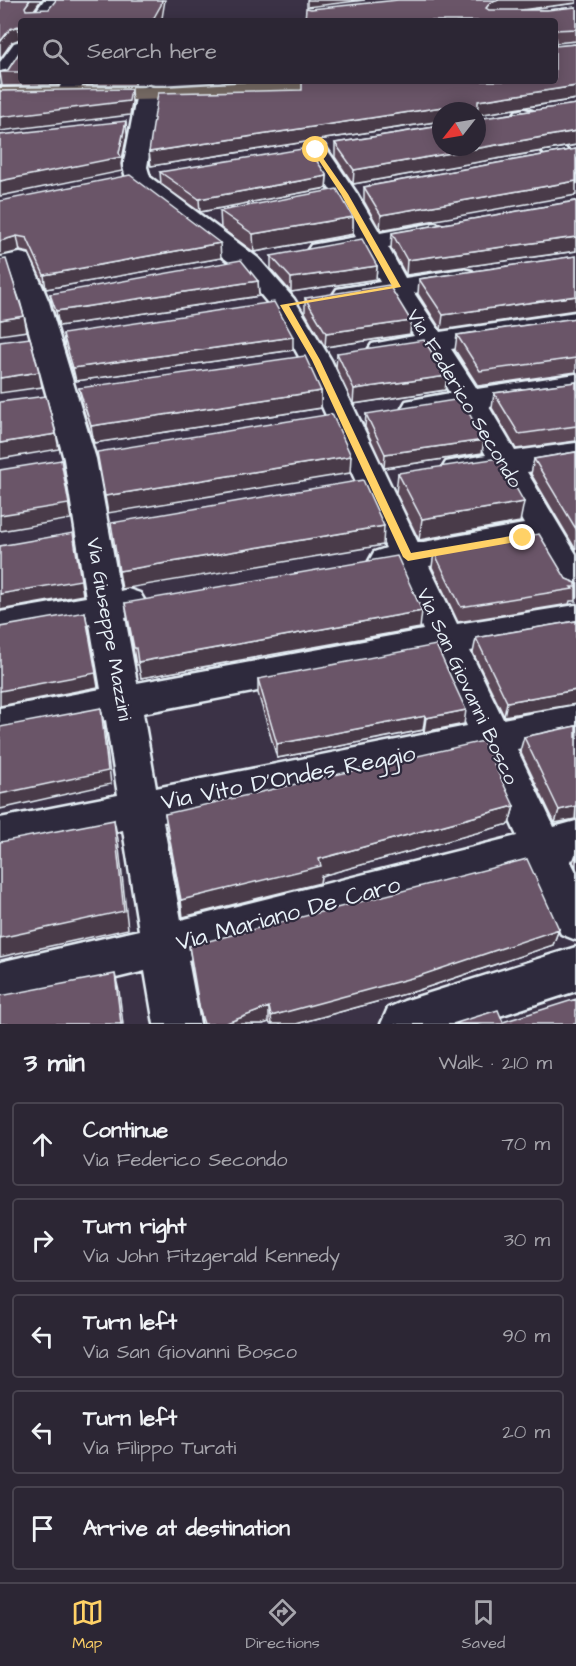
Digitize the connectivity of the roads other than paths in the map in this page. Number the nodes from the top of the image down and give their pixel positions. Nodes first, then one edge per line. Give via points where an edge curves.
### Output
1 (54, 0) edge
2 (41, 18) edge
3 (18, 51) edge
4 (0, 77) edge
5 (309, 84) edge
6 (70, 88) edge
7 (148, 93) junction
8 (0, 95) edge
9 (525, 116) edge
10 (316, 150) dead end
11 (558, 156) edge
12 (576, 175) edge
13 (229, 216) edge
14 (194, 223) junction
15 (457, 227) edge
16 (370, 243) junction
17 (249, 264) junction
18 (0, 266) edge
19 (217, 270) edge
20 (487, 274) edge
21 (397, 287) junction
22 (303, 302) junction
23 (250, 310) edge
24 (576, 321) edge
25 (432, 343) junction
26 (327, 358) junction
27 (576, 384) edge
28 (470, 401) junction
29 (326, 421) junction
30 (576, 454) edge
31 (506, 464) junction
32 (374, 483) junction
33 (338, 489) edge
34 (105, 529) junction
35 (547, 532) junction
36 (58, 537) edge
37 (408, 557) junction
38 (350, 567) edge
39 (576, 584) edge
40 (164, 597) edge
41 (106, 607) junction
42 (576, 619) edge
43 (0, 626) edge
44 (447, 640) junction
45 (122, 700) junction
46 (576, 721) edge
47 (0, 724) edge
48 (491, 737) junction
49 (140, 807) junction
50 (0, 837) edge
51 (559, 844) edge
52 (576, 920) edge
53 (164, 945) junction
54 (573, 965) edge
55 (0, 984) edge
56 (177, 1024) edge
57 (404, 1024) edge

1 - 2 street
3 - 4 street
5 - 7 main road via 214,93
6 - 7 main road
6 - 8 main road
7 - 14 street, Via San Giovanni Bosco via 133,124 138,178
9 - 11 street
10 - 16 street, Via Federico Secondo
11 - 12 street
13 - 14 street
14 - 17 street, Via San Giovanni Bosco
15 - 16 street
16 - 17 street
16 - 21 street, Via Federico Secondo
17 - 19 street
17 - 22 street, Via San Giovanni Bosco
18 - 34 street, Via Giuseppe Mazzini via 20,261 47,300 45,339 59,396
20 - 21 street
21 - 22 street
21 - 25 street, Via Federico Secondo
22 - 23 street
22 - 26 street, Via San Giovanni Bosco
24 - 25 street
25 - 26 street
25 - 28 street, Via Federico Secondo
26 - 29 street, Via San Giovanni Bosco
27 - 28 street
28 - 29 street
28 - 31 street, Via Federico Secondo
29 - 32 street, Via San Giovanni Bosco
30 - 31 street
31 - 32 street
31 - 35 street, Via Federico Secondo
32 - 33 street
32 - 37 street, Via San Giovanni Bosco
34 - 36 street
34 - 41 street, Via Giuseppe Mazzini
35 - 37 street
35 - 39 street, Via Federico Secondo
37 - 38 street
37 - 44 street, Via San Giovanni Bosco
40 - 41 street
41 - 43 street
41 - 45 street, Via Giuseppe Mazzini
42 - 44 street
44 - 45 street
44 - 48 street, Via San Giovanni Bosco
45 - 47 street
45 - 49 street, Via Giuseppe Mazzini
46 - 48 street, Via Vito D'Ondes Reggio
48 - 49 street, Via Vito D'Ondes Reggio
48 - 51 street, Via San Giovanni Bosco
49 - 50 street, Via Vito D'Ondes Reggio
49 - 53 street, Via Giuseppe Mazzini
51 - 52 street, Via San Giovanni Bosco
51 - 53 street, Via Mariano De Caro
53 - 55 street, Via Mariano De Caro
53 - 56 street, Via Giuseppe Mazzini
54 - 57 street

